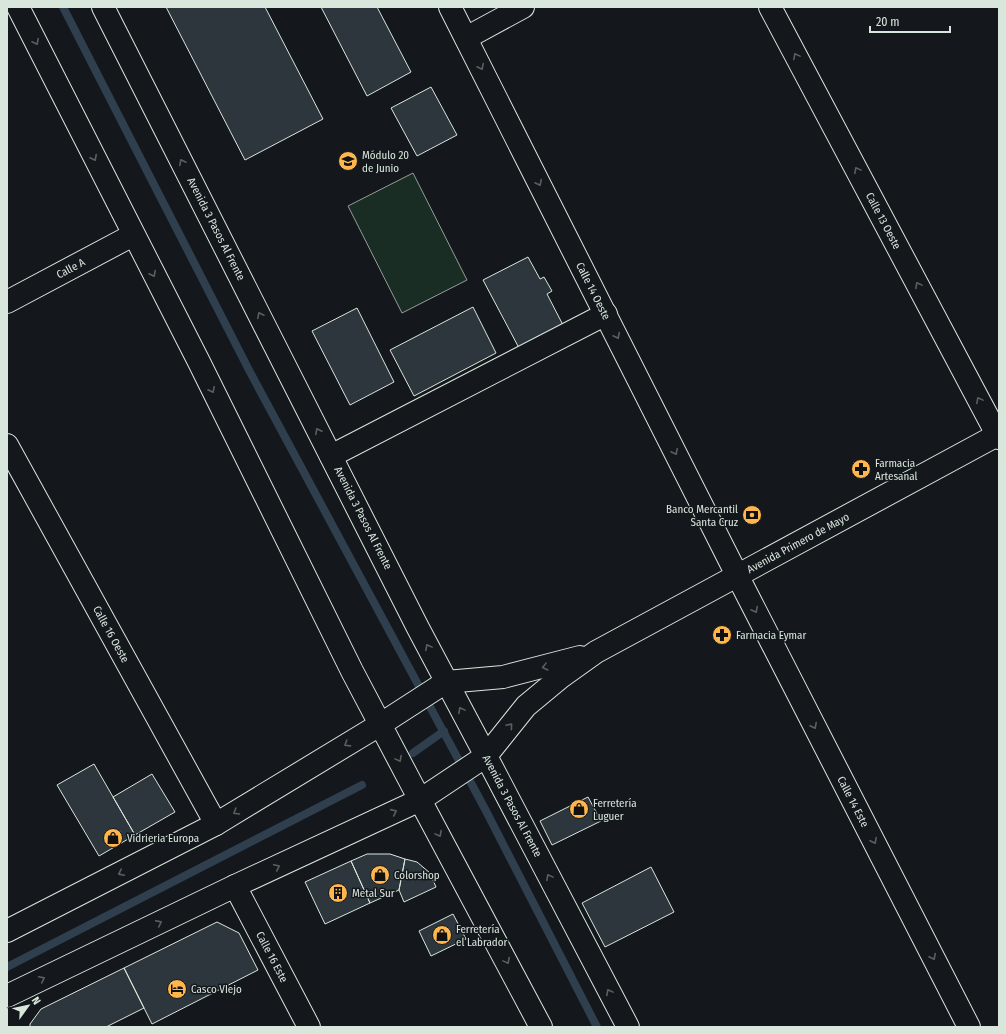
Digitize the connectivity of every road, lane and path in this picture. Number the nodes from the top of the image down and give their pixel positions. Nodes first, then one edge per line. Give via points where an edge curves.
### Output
1 (18, 7) edge
2 (103, 7) edge
3 (450, 7) edge
4 (523, 7) edge
5 (770, 7) edge
6 (466, 38) junction
7 (133, 235) junction
8 (7, 302) edge
9 (606, 314) junction
10 (998, 435) edge
11 (7, 445) edge
12 (331, 456) junction
13 (737, 576) junction
14 (596, 652) junction
15 (442, 684) junction
16 (380, 724) junction
17 (483, 759) junction
18 (420, 800) junction
19 (216, 824) junction
20 (235, 886) junction
21 (7, 931) edge
22 (7, 996) edge
23 (309, 1027) edge
24 (541, 1027) edge
25 (628, 1027) edge
26 (969, 1027) edge

1 -> 7 street
12 -> 2 street, Avenida 3 Pasos Al Frente
3 - 6 street, Calle 14 Oeste
4 - 6 street
10 -> 5 street, Calle 13 Oeste
6 -> 9 street, Calle 14 Oeste
7 - 8 street, Calle A
7 -> 16 street
9 - 12 street
9 -> 13 street, Calle 14 Oeste
10 - 13 street, Avenida Primero de Mayo
11 - 19 street, Calle 16 Oeste
15 -> 12 street, Avenida 3 Pasos Al Frente
13 - 14 street, Avenida Primero de Mayo
13 -> 26 street, Calle 14 Este
14 -> 15 street, Avenida Primero de Mayo via 503,677
17 -> 14 street, Avenida Primero de Mayo via 526,706
15 - 16 street
17 -> 15 street, Avenida 3 Pasos Al Frente
16 -> 18 street
16 -> 19 street
17 - 18 street, Avenida Primero de Mayo
25 -> 17 street, Avenida 3 Pasos Al Frente
20 -> 18 street, Avenida Primero de Mayo
18 -> 24 street
19 -> 21 street
22 -> 20 street, Avenida Primero de Mayo
20 - 23 street, Calle 16 Este

